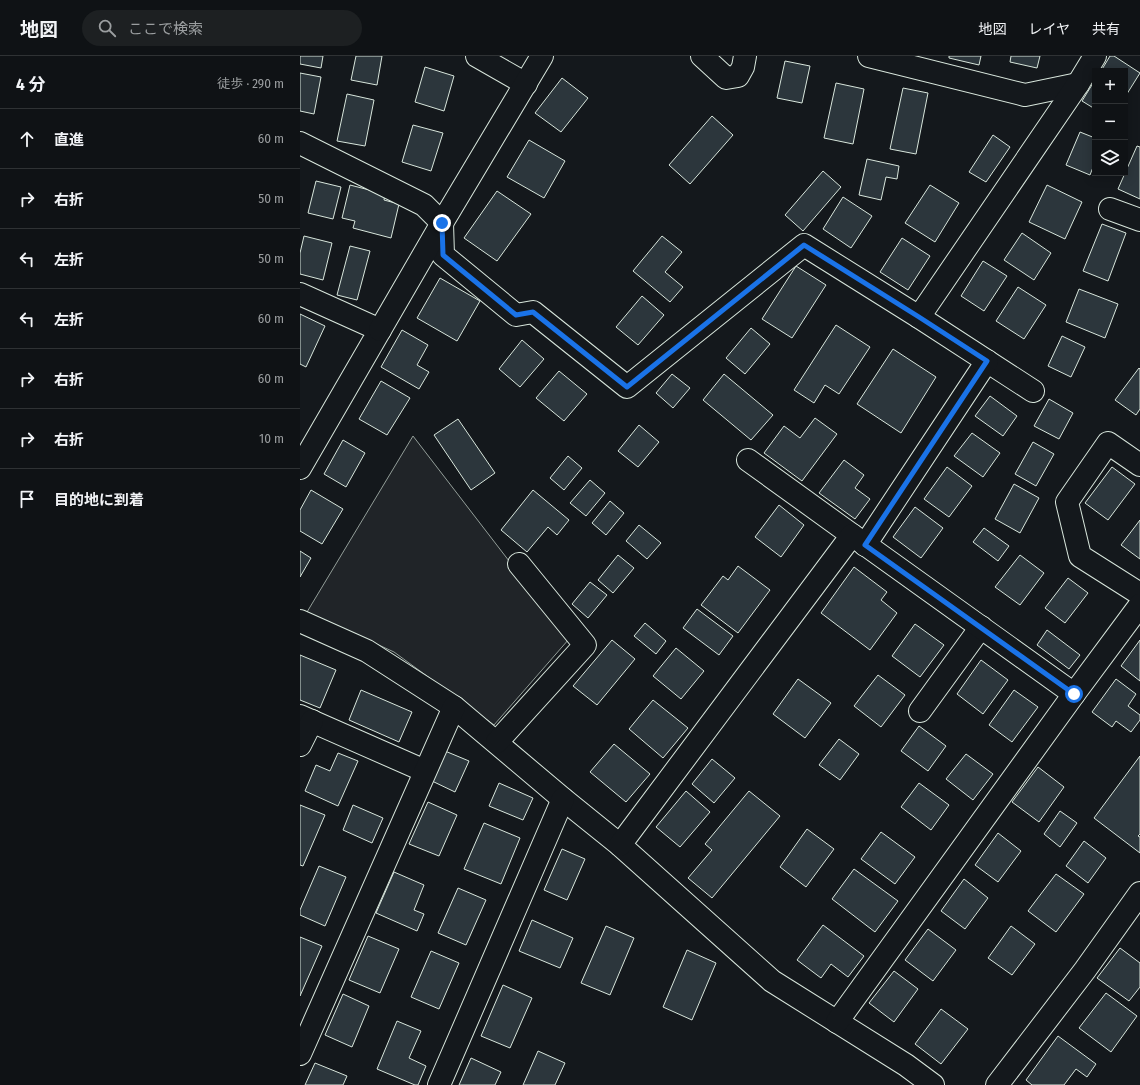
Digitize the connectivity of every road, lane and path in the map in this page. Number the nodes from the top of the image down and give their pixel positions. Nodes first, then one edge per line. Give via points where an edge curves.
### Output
1 (476, 56) edge
2 (542, 56) edge
3 (702, 56) edge
4 (745, 56) edge
5 (869, 56) edge
6 (1095, 56) edge
7 (526, 84) junction
8 (1078, 84) junction
9 (300, 143) edge
10 (1110, 210) dead end
11 (1140, 220) edge
12 (442, 223) junction
13 (300, 294) edge
14 (919, 317) junction
15 (380, 330) junction
16 (987, 361) junction
17 (1033, 391) dead end
18 (748, 460) dead end
19 (301, 463) edge
20 (1140, 465) edge
21 (859, 540) junction
22 (518, 564) dead end
23 (1140, 594) edge
24 (1140, 605) edge
25 (300, 621) edge
26 (981, 627) junction
27 (1074, 694) junction
28 (454, 707) junction
29 (920, 711) dead end
30 (306, 719) edge
31 (497, 742) junction
32 (300, 745) edge
33 (425, 771) junction
34 (563, 799) junction
35 (620, 845) junction
36 (1140, 893) edge
37 (837, 1022) junction
38 (300, 1054) edge
39 (439, 1085) edge
40 (933, 1085) edge
41 (998, 1085) edge

1 - 7 street
2 - 7 street
3 - 4 street via 726,78 738,76
5 - 8 street via 1025,95
6 - 8 street
7 - 12 street
8 - 14 street
9 - 12 street via 424,205
10 - 11 street
12 - 14 street via 443,255 516,315 533,312 627,387 804,245
12 - 15 street
13 - 15 street
14 - 16 street
15 - 19 street
16 - 17 street
16 - 21 street
18 - 21 street
20 - 23 street via 1108,443 1067,502 1080,556
21 - 26 street
21 - 35 street
22 - 31 street via 585,645
24 - 27 street
25 - 28 street via 367,651
26 - 27 street
26 - 29 street
27 - 37 street
28 - 31 street
28 - 33 street
30 - 32 street
30 - 33 street
31 - 34 street
33 - 38 street
34 - 35 street
34 - 39 street
35 - 37 street via 772,981
36 - 41 street
37 - 40 street

